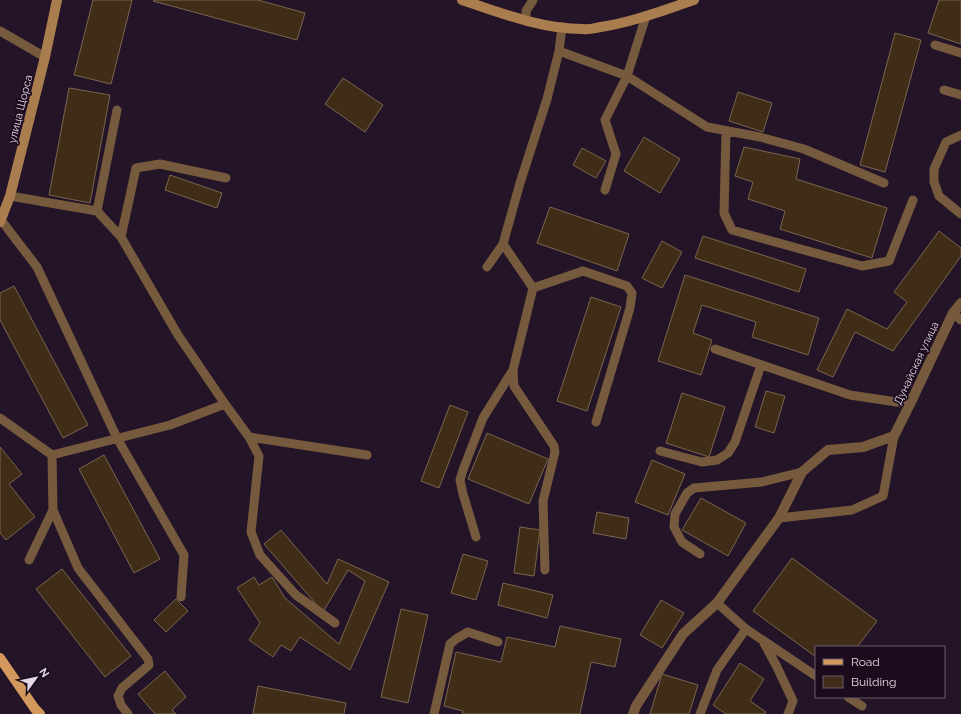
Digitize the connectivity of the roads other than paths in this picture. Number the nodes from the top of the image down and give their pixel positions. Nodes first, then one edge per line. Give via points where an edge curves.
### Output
1 (58, 0) edge
2 (462, 0) edge
3 (533, 0) edge
4 (694, 0) edge
5 (646, 16) junction
6 (526, 20) junction
7 (562, 27) junction
8 (0, 31) edge
9 (935, 45) dead end
10 (559, 51) junction
11 (961, 53) edge
12 (46, 57) junction
13 (627, 76) junction
14 (944, 90) dead end
15 (961, 95) edge
16 (117, 110) dead end
17 (726, 131) junction
18 (961, 135) edge
19 (226, 178) dead end
20 (884, 183) dead end
21 (605, 190) dead end
22 (10, 196) junction
23 (913, 200) dead end
24 (97, 211) junction
25 (961, 214) edge
26 (1, 221) edge
27 (121, 237) junction
28 (503, 244) junction
29 (487, 267) dead end
30 (533, 288) junction
31 (961, 303) edge
32 (953, 313) junction
33 (961, 320) edge
34 (715, 349) dead end
35 (761, 365) junction
36 (513, 370) junction
37 (225, 404) junction
38 (910, 404) junction
39 (0, 418) edge
40 (596, 422) dead end
41 (894, 436) junction
42 (250, 437) junction
43 (117, 438) junction
44 (660, 451) dead end
45 (52, 455) junction
46 (367, 455) dead end
47 (802, 472) junction
48 (53, 510) junction
49 (780, 518) junction
50 (476, 537) dead end
51 (700, 554) dead end
52 (29, 560) dead end
53 (545, 570) dead end
54 (181, 597) dead end
55 (718, 604) junction
56 (335, 623) dead end
57 (746, 629) junction
58 (763, 641) junction
59 (498, 642) dead end
60 (0, 658) edge
61 (815, 675) edge
62 (850, 698) edge
63 (862, 706) dead end
64 (40, 714) edge
65 (128, 714) edge
66 (434, 714) edge
67 (633, 714) edge
68 (700, 714) edge
69 (788, 714) edge

1 - 12 street, улица Щорса
2 - 6 street
3 - 6 lane via 526,11
4 - 5 street
5 - 7 street via 584,30
5 - 13 lane
6 - 7 street
7 - 10 lane
8 - 12 lane
9 - 11 lane
10 - 13 lane
10 - 28 lane
12 - 22 street, улица Щорса
13 - 17 lane via 707,127
13 - 21 lane via 605,120 616,154
14 - 15 lane
16 - 24 lane
17 - 20 lane via 804,149
17 - 23 lane via 724,213 732,230 862,266 889,261
18 - 25 lane via 946,142 934,169 934,182 939,196
19 - 27 lane via 160,164 136,168
22 - 24 lane
22 - 26 street, улица Щорса
24 - 27 lane
26 - 43 lane via 37,267
27 - 37 lane via 178,335
28 - 29 lane
28 - 30 lane
30 - 36 lane
30 - 40 lane via 583,271 627,286 632,293 630,308
31 - 32 street, Дунайская улица
32 - 33 lane
32 - 38 street, Дунайская улица
34 - 35 lane
35 - 38 lane via 850,395
35 - 44 lane via 735,442 728,453 717,460 702,462
36 - 50 lane via 483,418 460,480
36 - 53 lane via 514,386 556,452 543,501
37 - 42 lane
37 - 43 lane via 170,425
38 - 41 street, Дунайская улица
39 - 45 lane
41 - 47 street via 863,447 828,450
41 - 49 lane via 883,496 852,510
42 - 46 lane
42 - 56 lane via 259,456 251,532 260,555 296,595
43 - 45 lane
43 - 54 lane via 184,555
45 - 48 lane
47 - 49 street
47 - 51 lane via 762,482 694,488 686,493 675,514 674,527 682,542
48 - 52 lane
48 - 65 lane via 78,568 148,659 149,665 122,688 118,696
49 - 55 street
55 - 57 lane
55 - 67 street via 683,634
57 - 58 lane
57 - 68 lane via 716,670
58 - 61 lane
58 - 69 lane via 793,701
59 - 66 lane via 468,632 450,644
60 - 64 main road
62 - 63 lane

